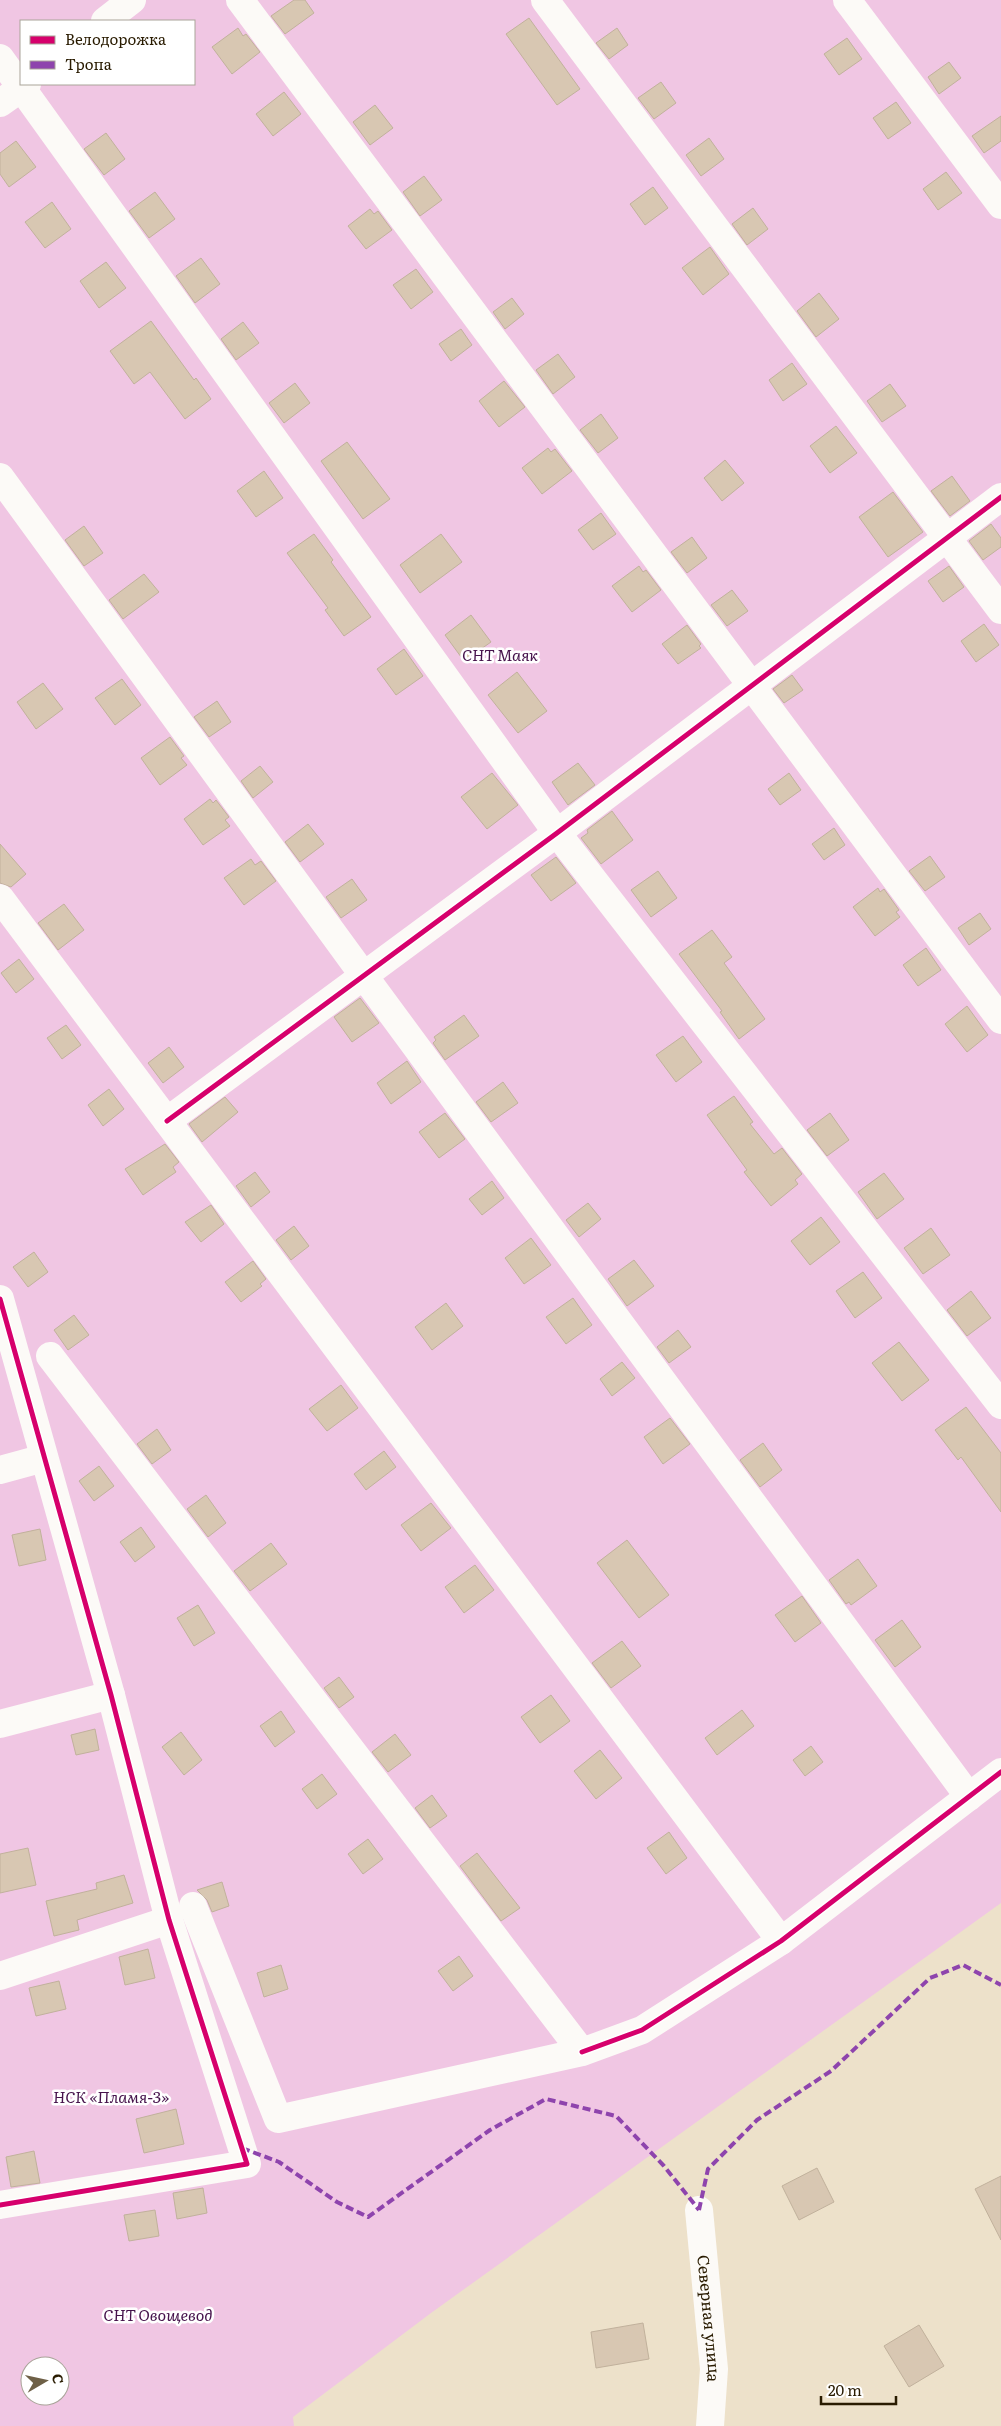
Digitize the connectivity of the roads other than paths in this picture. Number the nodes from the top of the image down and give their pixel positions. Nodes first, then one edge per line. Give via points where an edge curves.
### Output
1 (132, 0) edge
2 (240, 0) edge
3 (545, 0) edge
4 (847, 0) edge
5 (106, 20) edge
6 (0, 58) edge
7 (20, 80) edge
8 (25, 85) edge
9 (0, 103) edge
10 (1001, 206) edge
11 (0, 477) edge
12 (1001, 497) edge
13 (946, 538) junction
14 (1001, 610) edge
15 (750, 687) junction
16 (557, 833) junction
17 (0, 898) edge
18 (364, 976) junction
19 (1001, 1020) edge
20 (167, 1121) junction
21 (0, 1299) edge
22 (50, 1356) dead end
23 (1001, 1405) edge
24 (44, 1458) junction
25 (0, 1470) edge
26 (111, 1695) junction
27 (0, 1724) edge
28 (1001, 1772) edge
29 (969, 1797) junction
30 (193, 1906) dead end
31 (169, 1920) junction
32 (781, 1941) junction
33 (0, 1976) edge
34 (582, 2052) junction
35 (0, 2205) edge
36 (699, 2210) dead end
37 (710, 2426) edge

1 - 5 street
2 - 15 street
3 - 13 street
4 - 10 street
6 - 7 street
8 - 9 street
8 - 16 street
11 - 18 street
12 - 13 street
13 - 14 street
13 - 15 street
15 - 16 street
15 - 19 street
16 - 18 street
16 - 23 street
17 - 20 street
18 - 20 street
18 - 29 street
20 - 32 street
21 - 24 street
22 - 34 street
24 - 25 street
24 - 26 street
26 - 27 street
26 - 31 street
28 - 29 street
29 - 32 street
30 - 34 street via 278,2119
31 - 33 street
31 - 35 street via 247,2164
32 - 34 street via 642,2030
36 - 37 street, Северная улица via 714,2369

